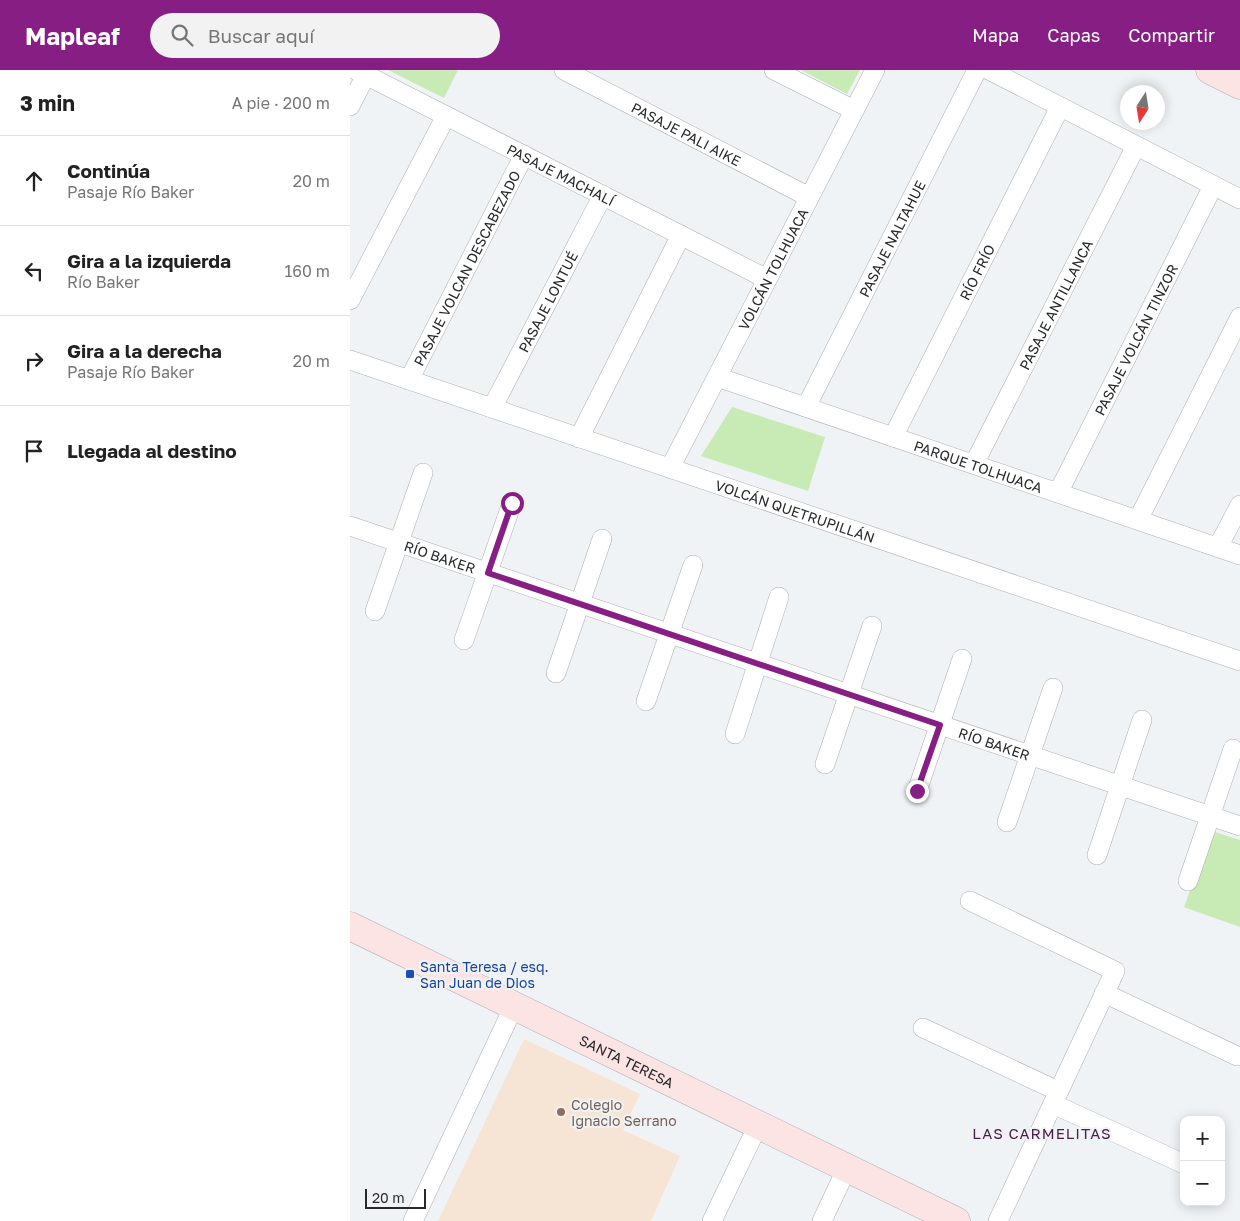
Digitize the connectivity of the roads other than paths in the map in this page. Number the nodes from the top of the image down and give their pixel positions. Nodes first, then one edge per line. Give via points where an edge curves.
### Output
1 (564, 70) edge
2 (774, 70) edge
3 (875, 70) edge
4 (977, 70) edge
5 (989, 70) edge
6 (1210, 70) edge
7 (361, 72) edge
8 (1240, 85) edge
9 (350, 106) edge
10 (1060, 107) junction
11 (854, 110) junction
12 (446, 116) junction
13 (1136, 146) junction
14 (524, 156) junction
15 (1213, 186) junction
16 (603, 195) junction
17 (810, 197) junction
18 (1240, 199) edge
19 (681, 235) junction
20 (767, 279) junction
21 (350, 300) edge
22 (1240, 318) edge
23 (350, 360) edge
24 (717, 377) junction
25 (409, 380) junction
26 (806, 407) junction
27 (492, 408) junction
28 (893, 437) junction
29 (580, 438) junction
30 (974, 464) junction
31 (670, 468) junction
32 (423, 473) dead end
33 (1058, 493) junction
34 (512, 503) dead end
35 (1240, 505) edge
36 (1138, 520) junction
37 (350, 526) edge
38 (602, 539) dead end
39 (399, 543) junction
40 (1218, 547) junction
41 (1240, 554) edge
42 (693, 565) dead end
43 (488, 573) junction
44 (779, 597) dead end
45 (580, 604) junction
46 (375, 611) dead end
47 (872, 626) dead end
48 (669, 634) junction
49 (464, 640) dead end
50 (962, 659) dead end
51 (1240, 661) edge
52 (758, 664) junction
53 (556, 673) dead end
54 (1053, 688) dead end
55 (849, 694) junction
56 (646, 701) dead end
57 (1142, 720) dead end
58 (940, 725) junction
59 (734, 734) dead end
60 (1234, 749) dead end
61 (1030, 755) junction
62 (825, 764) dead end
63 (1120, 785) junction
64 (917, 791) dead end
65 (1210, 816) junction
66 (1007, 822) dead end
67 (1240, 826) edge
68 (1097, 855) dead end
69 (1188, 881) dead end
70 (970, 901) dead end
71 (350, 926) edge
72 (1104, 994) junction
73 (514, 1006) junction
74 (923, 1028) dead end
75 (1237, 1056) dead end
76 (1056, 1098) junction
77 (758, 1125) junction
78 (1180, 1162) edge
79 (846, 1168) junction
80 (939, 1217) edge
81 (413, 1221) edge
82 (712, 1221) edge
83 (822, 1221) edge
84 (998, 1221) edge

1 - 17 street, PASAJE PALI AIKE
2 - 11 street
3 - 11 street, VOLCÁN TOLHUACA
4 - 26 street, PASAJE NALTAHUE
5 - 10 street
6 - 8 street
7 - 9 street
7 - 12 street, PASAJE MACHALÍ
10 - 13 street
10 - 28 street, RÍO FRÍO
11 - 17 street, VOLCÁN TOLHUACA
12 - 14 street, PASAJE MACHALÍ
12 - 21 street
13 - 15 street
13 - 30 street, PASAJE ANTILLANCA
14 - 16 street, PASAJE MACHALÍ
14 - 25 street, PASAJE VOLCAN DESCABEZADO
15 - 18 street
15 - 33 street, PASAJE VOLCÁN TINZOR
16 - 19 street, PASAJE MACHALÍ
16 - 27 street, PASAJE LONTUÉ
17 - 20 street, VOLCÁN TOLHUACA
19 - 20 street, PASAJE MACHALÍ
19 - 29 street
20 - 24 street, VOLCÁN TOLHUACA
22 - 36 street
23 - 25 street, VOLCÁN QUETRUPILLÁN
24 - 26 street, PARQUE TOLHUACA
24 - 31 street, VOLCÁN TOLHUACA
25 - 27 street, VOLCÁN QUETRUPILLÁN
26 - 28 street, PARQUE TOLHUACA
27 - 29 street, VOLCÁN QUETRUPILLÁN
28 - 30 street, PARQUE TOLHUACA
29 - 31 street, VOLCÁN QUETRUPILLÁN
30 - 33 street, PARQUE TOLHUACA
31 - 51 street, VOLCÁN QUETRUPILLÁN
32 - 39 street
33 - 36 street, PARQUE TOLHUACA
34 - 43 street
35 - 40 street
36 - 40 street, PARQUE TOLHUACA
37 - 39 street, RÍO BAKER
38 - 45 street
39 - 43 street, RÍO BAKER
39 - 46 street
40 - 41 street, PARQUE TOLHUACA
42 - 48 street
43 - 45 street, RÍO BAKER
43 - 49 street
44 - 52 street
45 - 48 street, RÍO BAKER
45 - 53 street
47 - 55 street
48 - 52 street, RÍO BAKER
48 - 56 street
50 - 58 street
52 - 55 street, RÍO BAKER
52 - 59 street
54 - 61 street
55 - 58 street, RÍO BAKER
55 - 62 street
57 - 63 street
58 - 61 street, RÍO BAKER
58 - 64 street
60 - 65 street
61 - 63 street, RÍO BAKER
61 - 66 street
63 - 65 street, RÍO BAKER
63 - 68 street
65 - 67 street, RÍO BAKER
65 - 69 street
70 - 72 street via 1115,971
71 - 73 street, SANTA TERESA
72 - 75 street
72 - 76 street
73 - 77 street, SANTA TERESA
73 - 81 street
74 - 76 street
76 - 78 street
76 - 84 street
77 - 79 street, SANTA TERESA
77 - 82 street
79 - 80 street, SANTA TERESA
79 - 83 street

